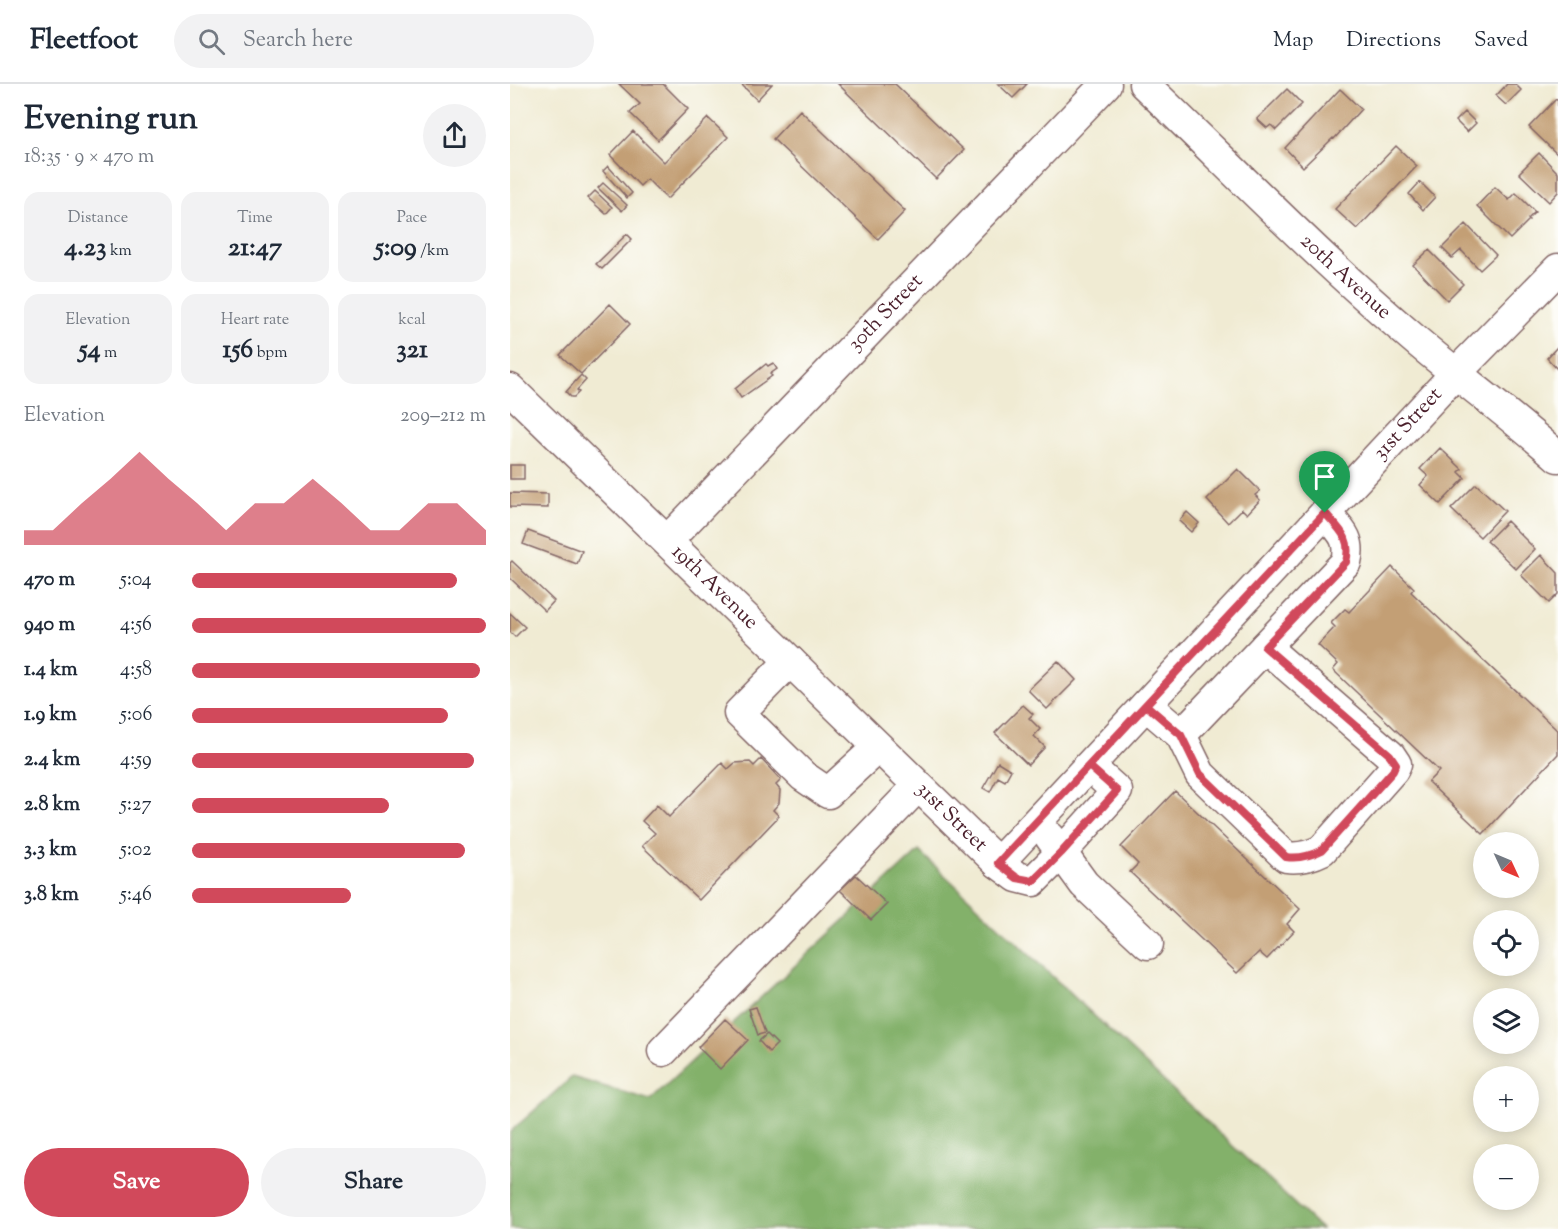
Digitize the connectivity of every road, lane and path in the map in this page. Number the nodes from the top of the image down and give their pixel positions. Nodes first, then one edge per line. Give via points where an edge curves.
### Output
1 (1106, 84) edge
2 (1144, 84) edge
3 (1558, 268) edge
4 (1456, 373) junction
5 (510, 389) edge
6 (1558, 457) edge
7 (1325, 513) junction
8 (667, 541) junction
9 (1265, 647) junction
10 (790, 661) junction
11 (1146, 705) junction
12 (1181, 735) junction
13 (878, 747) junction
14 (1089, 766) junction
15 (918, 786) junction
16 (1038, 820) junction
17 (1061, 853) junction
18 (998, 863) junction
19 (1148, 944) dead end
20 (663, 1052) dead end

1 - 8 street, 30th Street
2 - 4 street, 20th Avenue via 1336,268
3 - 4 street, 31st Street
4 - 6 street, 20th Avenue
4 - 7 street, 31st Street
5 - 8 street, 19th Avenue
7 - 9 street via 1345,536 1349,549 1346,562
7 - 11 street, 31st Street
8 - 10 street, 19th Avenue
9 - 12 street
9 - 12 street via 1396,764 1322,850 1296,859 1286,857 1200,774
10 - 13 street, 19th Avenue
10 - 13 street via 739,713 803,776 828,793
11 - 12 street
11 - 14 street, 31st Street
13 - 15 street, 19th Avenue
14 - 16 street, 31st Street
14 - 17 street via 1117,791
15 - 18 street, 31st Street
15 - 20 street, 31st Street
16 - 17 street
16 - 18 street, 31st Street
17 - 18 street via 1033,881 1017,878
17 - 19 street via 1084,884

